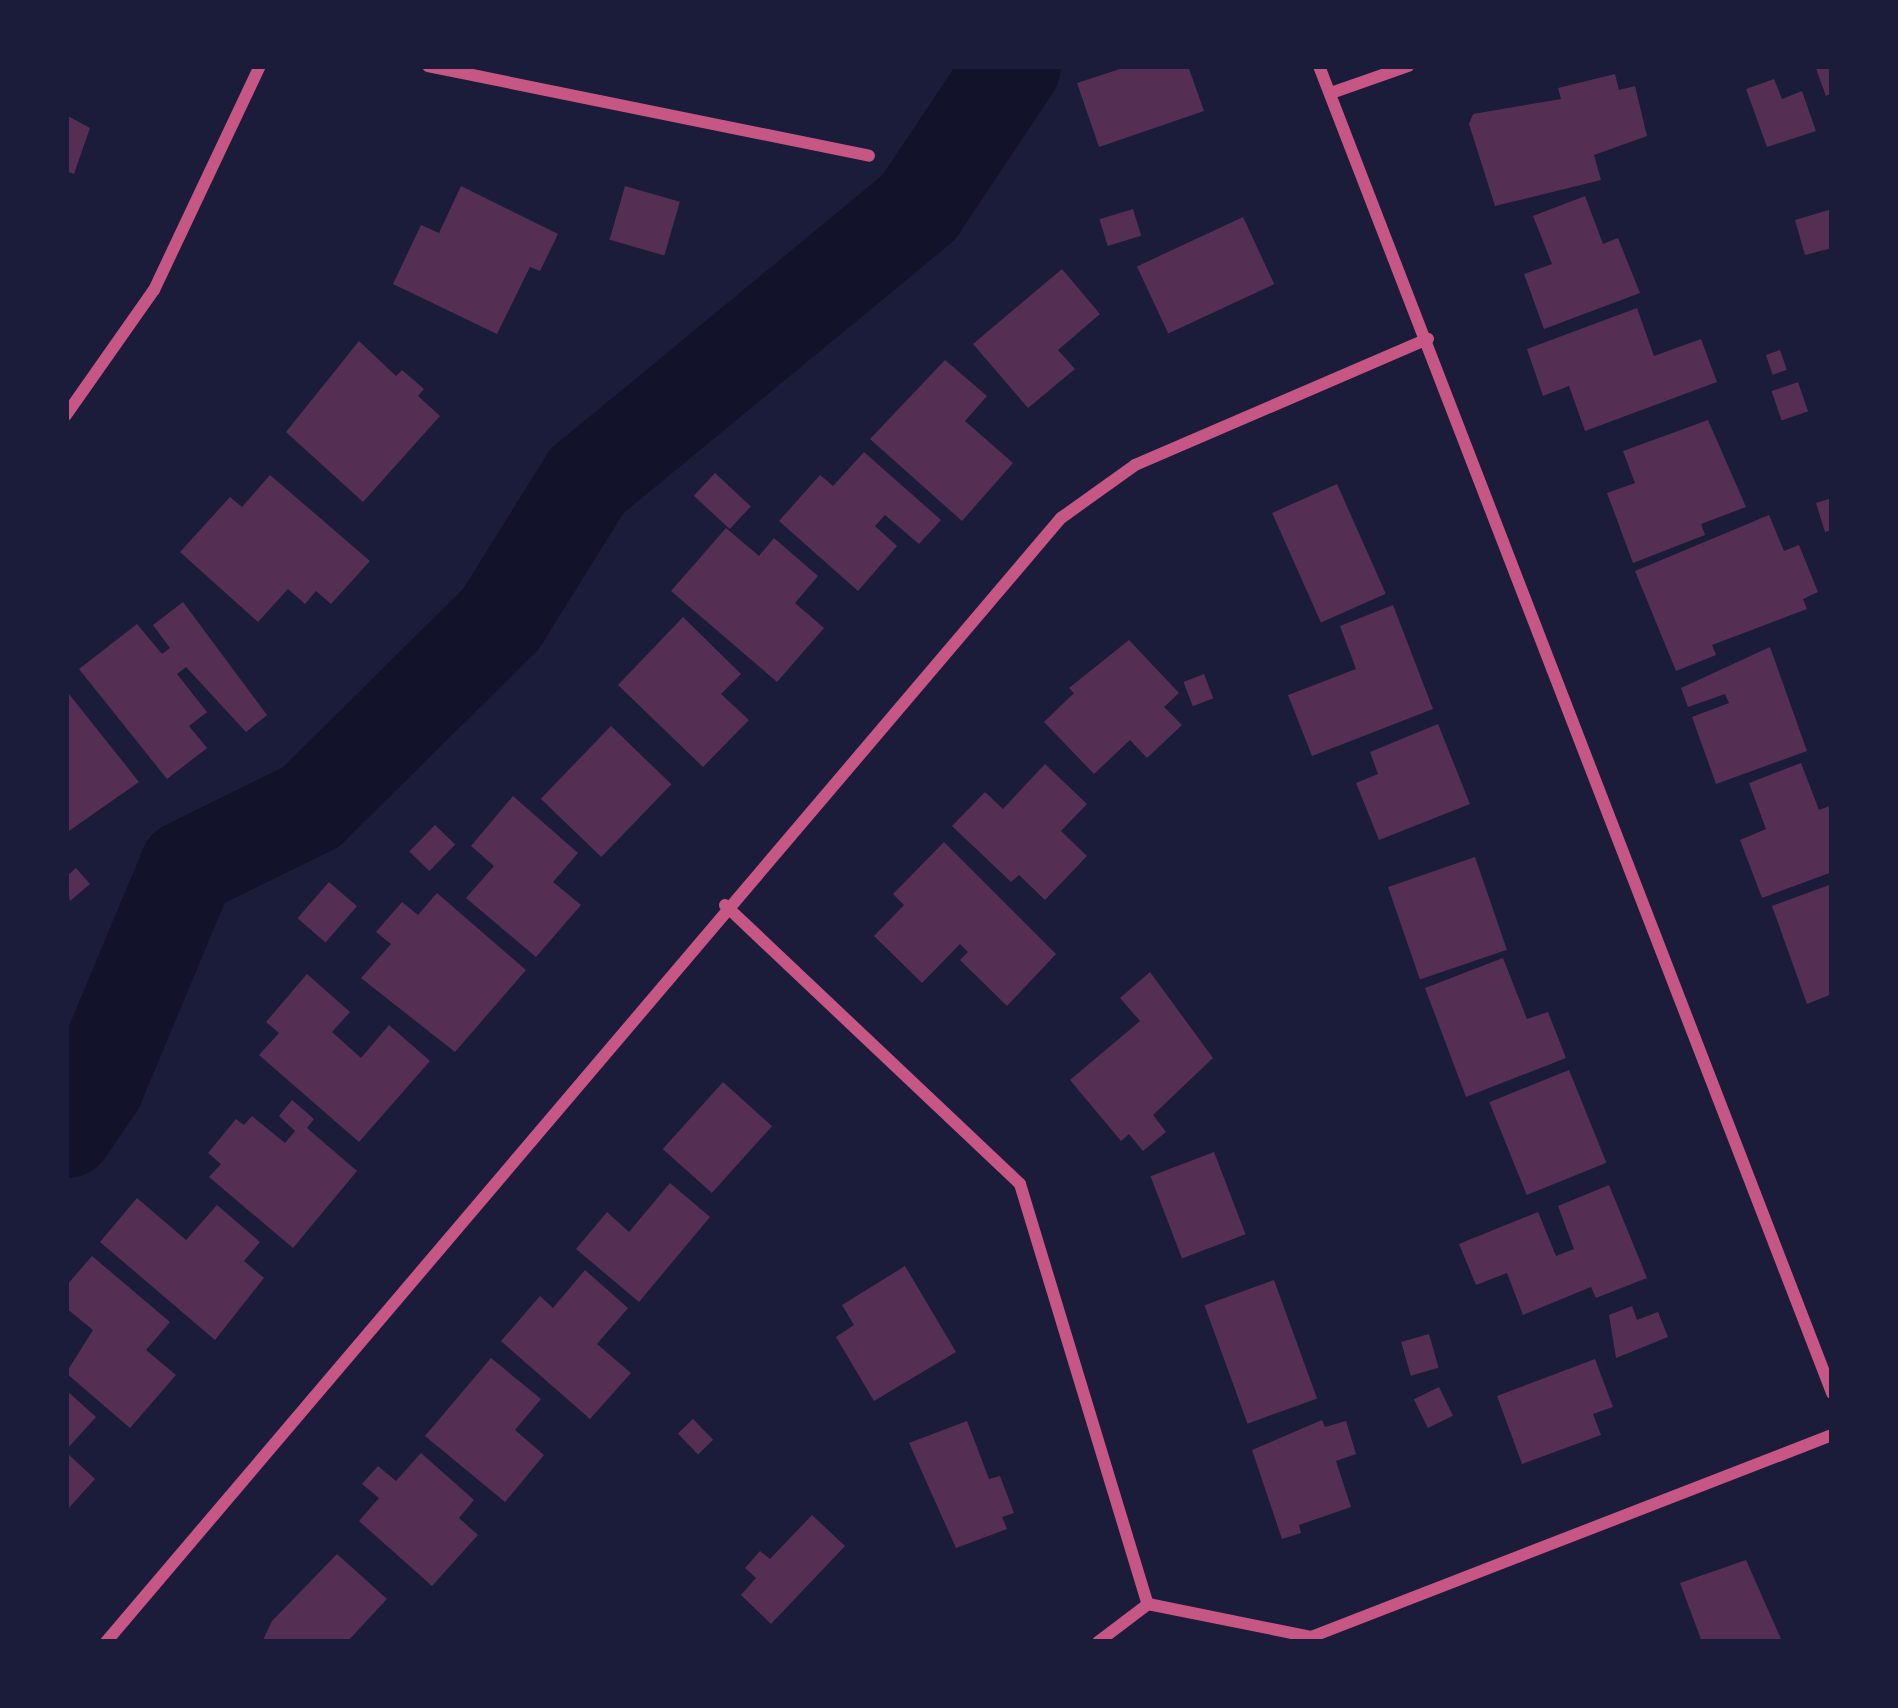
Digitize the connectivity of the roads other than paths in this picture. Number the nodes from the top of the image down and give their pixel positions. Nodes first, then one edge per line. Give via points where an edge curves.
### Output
1 (260, 66) edge
2 (428, 66) edge
3 (1319, 66) edge
4 (1408, 66) edge
5 (1331, 93) junction
6 (869, 156) dead end
7 (1428, 339) junction
8 (66, 415) edge
9 (725, 905) junction
10 (1832, 1393) edge
11 (1832, 1435) edge
12 (1148, 1604) junction
13 (123, 1623) junction
14 (106, 1642) edge
15 (130, 1642) edge
16 (1098, 1642) edge

1 - 8 street via 154,290
2 - 6 street
3 - 5 street
4 - 5 street
5 - 7 street
7 - 9 street via 1135,464 1061,518
7 - 10 street
9 - 12 street via 1020,1184
9 - 13 street
11 - 12 street via 1311,1637
12 - 16 street
13 - 14 street
13 - 15 street

